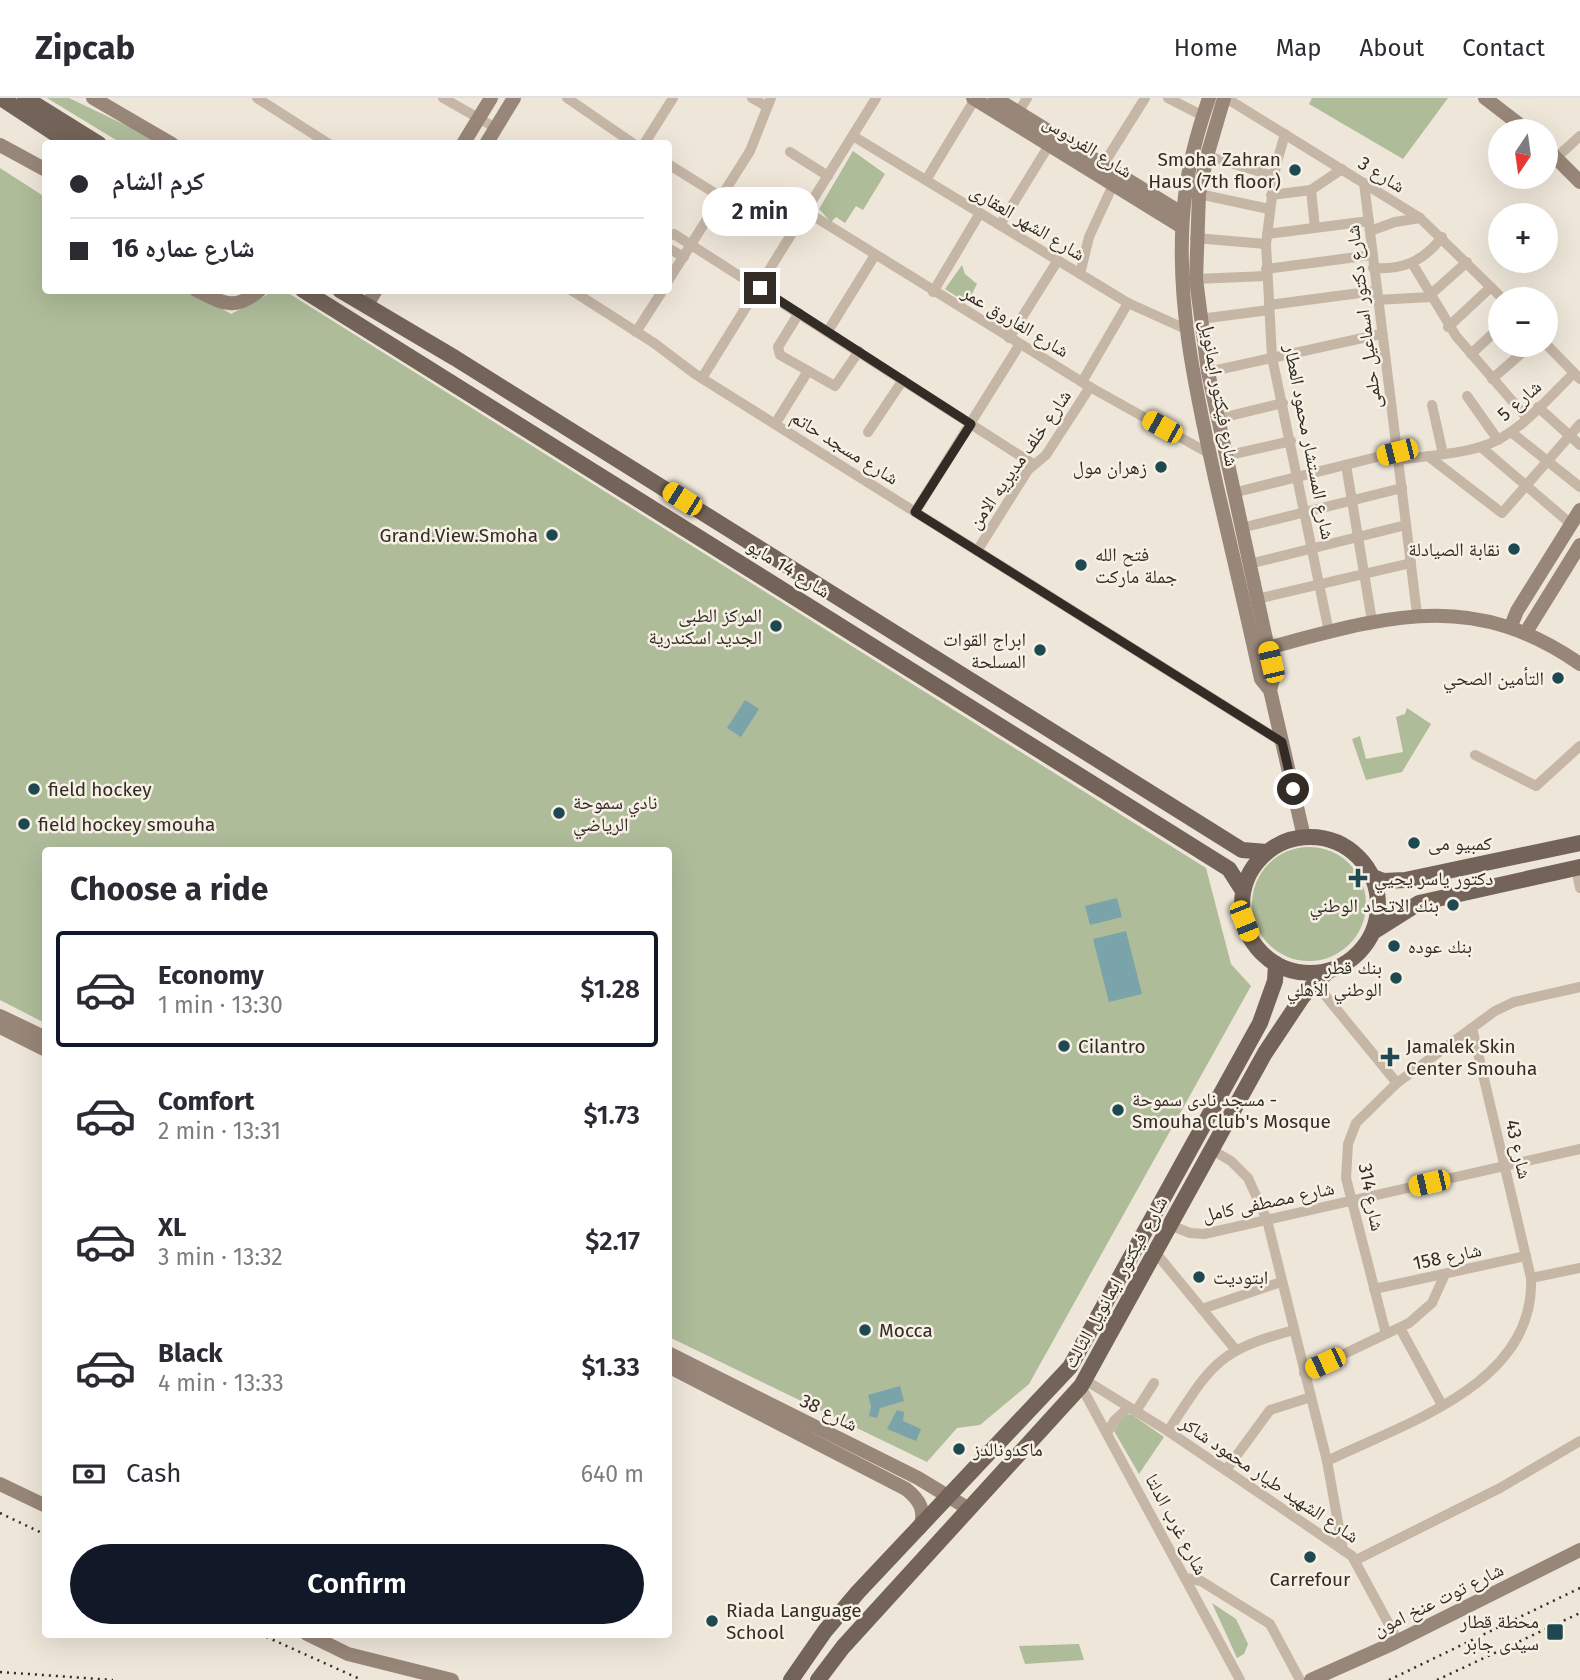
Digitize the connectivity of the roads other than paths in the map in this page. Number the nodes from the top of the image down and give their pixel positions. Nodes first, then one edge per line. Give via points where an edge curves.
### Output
1 (1, 98) edge
2 (25, 98) edge
3 (93, 98) edge
4 (257, 98) edge
5 (443, 98) edge
6 (491, 98) edge
7 (514, 98) edge
8 (567, 98) edge
9 (673, 98) edge
10 (752, 98) edge
11 (876, 98) edge
12 (995, 98) edge
13 (1027, 98) edge
14 (1145, 98) edge
15 (1168, 98) edge
16 (1209, 98) edge
17 (1225, 98) edge
18 (1485, 98) edge
19 (974, 99) edge
20 (768, 102) edge
21 (1018, 113) junction
22 (1203, 116) junction
23 (479, 118) junction
24 (1512, 119) edge
25 (496, 128) junction
26 (1285, 134) junction
27 (853, 136) junction
28 (1580, 136) edge
29 (65, 140) edge
30 (93, 140) edge
31 (165, 140) edge
32 (322, 140) edge
33 (465, 140) edge
34 (490, 140) edge
35 (628, 140) edge
36 (647, 140) edge
37 (1052, 141) junction
38 (0, 145) edge
39 (1558, 148) edge
40 (790, 152) dead end
41 (1207, 156) junction
42 (1558, 159) edge
43 (1103, 165) junction
44 (672, 166) edge
45 (42, 168) edge
46 (1342, 169) junction
47 (828, 176) junction
48 (1274, 176) junction
49 (926, 180) junction
50 (1580, 182) edge
51 (1364, 183) junction
52 (1114, 185) junction
53 (1311, 190) junction
54 (1271, 195) junction
55 (721, 197) junction
56 (1194, 197) junction
57 (1269, 209) junction
58 (807, 212) junction
59 (980, 213) junction
60 (1420, 218) junction
61 (1183, 221) junction
62 (1000, 225) junction
63 (1369, 226) junction
64 (1315, 228) junction
65 (672, 235) edge
66 (1442, 237) junction
67 (1195, 238) junction
68 (1266, 239) junction
69 (691, 245) junction
70 (672, 250) edge
71 (875, 255) junction
72 (1372, 255) junction
73 (684, 257) junction
74 (1058, 260) junction
75 (1467, 262) junction
76 (1412, 263) junction
77 (1373, 268) junction
78 (1266, 272) junction
79 (1080, 274) junction
80 (672, 275) edge
81 (1196, 278) junction
82 (1491, 287) edge
83 (760, 288) junction
84 (1488, 290) edge
85 (933, 292) junction
86 (211, 294) edge
87 (254, 294) edge
88 (309, 294) edge
89 (347, 294) edge
90 (374, 294) edge
91 (577, 294) edge
92 (660, 294) edge
93 (1376, 295) junction
94 (1430, 296) junction
95 (1128, 303) junction
96 (367, 306) junction
97 (1269, 308) junction
98 (799, 313) junction
99 (1200, 319) junction
100 (1448, 327) junction
101 (1188, 330) junction
102 (828, 331) junction
103 (636, 332) junction
104 (1381, 334) junction
105 (1009, 338) junction
106 (1488, 338) edge
107 (1020, 344) junction
108 (859, 351) junction
109 (1471, 354) junction
110 (1558, 356) edge
111 (1272, 357) junction
112 (1517, 357) edge
113 (808, 371) junction
114 (1208, 372) junction
115 (1577, 376) edge
116 (702, 378) junction
117 (1492, 379) junction
118 (904, 380) junction
119 (1086, 384) junction
120 (1466, 396) dead end
121 (1283, 403) junction
122 (1432, 405) dead end
123 (1538, 407) junction
124 (1527, 418) junction
125 (1217, 419) junction
126 (775, 424) junction
127 (971, 424) junction
128 (1580, 424) edge
129 (868, 432) dead end
130 (1511, 432) junction
131 (1570, 436) junction
132 (1498, 440) junction
133 (1291, 441) junction
134 (1580, 445) edge
135 (1480, 447) junction
136 (1210, 454) junction
137 (1443, 454) junction
138 (1225, 456) junction
139 (1398, 456) junction
140 (1428, 456) junction
141 (1548, 461) junction
142 (1033, 464) junction
143 (1346, 465) junction
144 (1299, 477) junction
145 (1526, 486) junction
146 (1580, 487) edge
147 (1402, 488) junction
148 (1233, 493) junction
149 (1352, 500) junction
150 (1580, 510) edge
151 (915, 512) junction
152 (1305, 512) junction
153 (1571, 524) junction
154 (1406, 525) junction
155 (1241, 528) junction
156 (1358, 537) junction
157 (1580, 545) edge
158 (1312, 548) junction
159 (977, 551) junction
160 (1551, 556) junction
161 (1411, 563) junction
162 (1249, 564) junction
163 (1567, 566) junction
164 (1364, 574) junction
165 (1320, 584) junction
166 (1256, 599) junction
167 (1417, 614) junction
168 (1372, 621) junction
169 (1511, 626) junction
170 (1329, 632) junction
171 (1526, 632) junction
172 (1267, 648) junction
173 (933, 656) junction
174 (1580, 664) edge
175 (919, 674) junction
176 (1270, 690) junction
177 (1282, 742) junction
178 (1580, 746) edge
179 (1475, 755) dead end
180 (1304, 837) junction
181 (1580, 843) edge
182 (1266, 852) junction
183 (1578, 867) edge
184 (1373, 877) junction
185 (1420, 877) junction
186 (1580, 888) edge
187 (1243, 891) junction
188 (1426, 902) junction
189 (1373, 932) junction
190 (1276, 964) junction
191 (1328, 971) junction
192 (1315, 983) junction
193 (1580, 987) edge
194 (1270, 995) junction
195 (1296, 1008) junction
196 (0, 1016) edge
197 (0, 1027) edge
198 (1472, 1028) junction
199 (42, 1036) edge
200 (42, 1048) edge
201 (1397, 1083) junction
202 (1580, 1149) edge
203 (1212, 1150) junction
204 (1505, 1166) junction
205 (1352, 1200) junction
206 (1267, 1220) junction
207 (1170, 1225) junction
208 (1155, 1252) junction
209 (1526, 1256) junction
210 (1580, 1268) edge
211 (1445, 1274) junction
212 (1531, 1278) junction
213 (1282, 1282) junction
214 (1374, 1289) junction
215 (1202, 1308) junction
216 (1401, 1328) junction
217 (1294, 1330) junction
218 (1386, 1334) junction
219 (1235, 1349) junction
220 (672, 1355) edge
221 (672, 1368) edge
222 (1304, 1373) junction
223 (1084, 1383) junction
224 (1154, 1383) dead end
225 (1311, 1397) junction
226 (1442, 1405) junction
227 (1133, 1409) junction
228 (1168, 1431) junction
229 (1107, 1433) junction
230 (1580, 1441) edge
231 (1327, 1461) junction
232 (1226, 1470) junction
233 (0, 1484) edge
234 (950, 1496) junction
235 (42, 1504) edge
236 (969, 1509) junction
237 (919, 1531) junction
238 (1343, 1550) junction
239 (1580, 1550) edge
240 (1356, 1560) junction
241 (1186, 1578) junction
242 (825, 1631) junction
243 (315, 1638) edge
244 (1398, 1641) junction
245 (843, 1647) junction
246 (452, 1680) edge
247 (790, 1680) edge
248 (818, 1680) edge
249 (1240, 1680) edge
250 (1300, 1680) edge
251 (1311, 1680) edge

1 - 29 main road
2 - 30 main road
3 - 31 street
4 - 32 street
5 - 23 street
6 - 23 street
7 - 25 street
8 - 35 street
9 - 36 street
10 - 20 street
11 - 27 street
12 - 21 street, شارع الفردوس
13 - 21 street
14 - 43 street
15 - 22 street
16 - 22 street, شارع فيكتور ايمانويل
17 - 26 street, شارع 3
17 - 41 street, شارع فيكتور ايمانويل
18 - 24 street
19 - 37 street, شارع الفردوس
19 - 49 street
20 - 55 street via 750,151
21 - 37 street, شارع الفردوس
22 - 56 street, شارع فيكتور ايمانويل
23 - 25 street
23 - 33 street
25 - 34 street
26 - 46 street, شارع 3
26 - 48 street, شارع المستشار محمود العطار
27 - 47 street
27 - 49 street, شارع الشهر العقارى
28 - 39 street
37 - 43 street, شارع الفردوس
37 - 52 street, شارع الفردوس
37 - 62 street
38 - 45 street
40 - 47 street
41 - 48 street
41 - 56 street, شارع فيكتور ايمانويل
42 - 50 street
43 - 61 street, شارع الفردوس
44 - 55 street
46 - 51 street, شارع 3
46 - 53 street
47 - 58 street
48 - 54 street, شارع المستشار محمود العطار
49 - 59 street, شارع الشهر العقارى
51 - 60 street, شارع 3
51 - 63 street, شارع دكتور اسماعيل حلمى
52 - 61 street, شارع الفردوس
52 - 79 street via 1096,219
53 - 54 street
53 - 64 street
54 - 57 street, شارع المستشار محمود العطار
55 - 69 street
56 - 57 street
56 - 61 street, شارع فيكتور ايمانويل
56 - 67 street, شارع فيكتور ايمانويل
57 - 68 street, شارع المستشار محمود العطار
58 - 71 street, شارع الفاروق عمر
58 - 83 street
59 - 62 street, شارع الشهر العقارى
59 - 85 street
60 - 63 street
60 - 66 street, شارع 3
61 - 101 street, شارع فيكتور ايمانويل
62 - 74 street, شارع الشهر العقارى
63 - 64 street
63 - 72 street, شارع دكتور اسماعيل حلمى
64 - 68 street
65 - 69 street
66 - 75 street, شارع 3
66 - 76 street
67 - 68 street
67 - 81 street, شارع فيكتور ايمانويل
68 - 78 street, شارع المستشار محمود العطار
69 - 73 street
69 - 83 street
70 - 73 street
71 - 85 street, شارع الفاروق عمر
71 - 102 street
72 - 77 street, شارع دكتور اسماعيل حلمى
72 - 78 street
73 - 80 street
74 - 79 street, شارع الشهر العقارى
74 - 105 street
75 - 82 street, شارع 3
75 - 94 street
76 - 77 street
76 - 94 street
77 - 93 street, شارع دكتور اسماعيل حلمى
78 - 81 street
78 - 97 street, شارع المستشار محمود العطار
79 - 95 street, شارع الشهر العقارى
81 - 99 street, شارع فيكتور ايمانويل
83 - 98 street
83 - 116 street
84 - 100 street
85 - 105 street, شارع الفاروق عمر
86 - 87 street via 221,302 238,304
88 - 175 main road, شارع 14 مايو
89 - 96 main road, شارع 14 مايو
90 - 96 street
91 - 103 street, شارع مسجد حاتم
92 - 103 street
93 - 94 street
93 - 97 street
93 - 104 street, شارع دكتور اسماعيل حلمى
94 - 100 street
95 - 101 street, شارع الشهر العقارى
95 - 119 street, شارع خلف مديريه الامن
96 - 173 main road, شارع 14 مايو
97 - 99 street
97 - 111 street, شارع المستشار محمود العطار
98 - 102 street
98 - 113 street via 777,351
99 - 114 street, شارع فيكتور ايمانويل
100 - 109 street
101 - 136 street, شارع فيكتور ايمانويل
102 - 108 street
103 - 116 street, شارع مسجد حاتم
104 - 111 street
104 - 139 street, شارع دكتور اسماعيل حلمى
105 - 107 street, شارع الفاروق عمر
106 - 109 street
107 - 119 street, شارع الفاروق عمر
107 - 127 street
108 - 113 street via 835,386
108 - 118 street
109 - 117 street
110 - 115 street
111 - 114 street
111 - 121 street, شارع المستشار محمود العطار
112 - 117 street
113 - 126 street
114 - 125 street, شارع فيكتور ايمانويل
115 - 123 street, شارع 5
116 - 126 street, شارع مسجد حاتم
117 - 124 street
118 - 127 street
118 - 129 street
119 - 136 street, شارع الفاروق عمر
119 - 142 street, شارع خلف مديريه الامن via 1046,455
120 - 132 street
121 - 125 street
121 - 133 street, شارع المستشار محمود العطار
122 - 137 street
123 - 124 street, شارع 5
123 - 131 street
124 - 130 street, شارع 5
125 - 138 street, شارع فيكتور ايمانويل
126 - 151 street, شارع مسجد حاتم
127 - 142 street
127 - 151 street
128 - 131 street
130 - 132 street, شارع 5
130 - 141 street
131 - 134 street
131 - 141 street
132 - 135 street, شارع 5
133 - 138 street
133 - 144 street, شارع المستشار محمود العطار
135 - 137 street, شارع 5
135 - 145 street
136 - 176 street, شارع فيكتور ايمانويل via 1261,679
137 - 140 street, شارع 5
138 - 148 street, شارع فيكتور ايمانويل
139 - 140 street, شارع 5
139 - 143 street, شارع 5
139 - 147 street, شارع دكتور اسماعيل حلمى
140 - 145 street via 1501,513
141 - 145 street
141 - 146 street
142 - 159 street, شارع خلف مديريه الامن
143 - 144 street, شارع 5
143 - 149 street
144 - 148 street, شارع 5
144 - 152 street, شارع المستشار محمود العطار
145 - 153 street
147 - 149 street
147 - 154 street, شارع دكتور اسماعيل حلمى
148 - 155 street, شارع فيكتور ايمانويل
149 - 152 street
149 - 156 street
150 - 153 street
151 - 159 street, شارع مسجد حاتم
152 - 155 street
152 - 158 street, شارع المستشار محمود العطار
153 - 160 street
154 - 156 street
154 - 161 street, شارع دكتور اسماعيل حلمى
155 - 162 street, شارع فيكتور ايمانويل
156 - 158 street
156 - 164 street
157 - 163 street
158 - 162 street
158 - 165 street, شارع المستشار محمود العطار
159 - 177 street, شارع مسجد حاتم
160 - 163 street
160 - 169 street
161 - 164 street
161 - 167 street, شارع دكتور اسماعيل حلمى
162 - 166 street, شارع فيكتور ايمانويل
163 - 171 street
164 - 165 street
164 - 168 street
165 - 166 street
165 - 170 street, شارع المستشار محمود العطار
166 - 172 street, شارع فيكتور ايمانويل
167 - 168 street
167 - 169 street
168 - 170 street
169 - 171 street
170 - 172 street
171 - 174 street
172 - 176 street, شارع فيكتور ايمانويل via 1274,676
173 - 175 main road via 928,670
173 - 182 main road, شارع 14 مايو via 1242,850
175 - 187 main road, شارع 14 مايو via 1228,869
176 - 177 street, شارع فيكتور ايمانويل
177 - 180 street, شارع فيكتور ايمانويل
178 - 179 street via 1535,786
180 - 182 main road
180 - 184 main road via 1325,838 1344,846
181 - 185 main road
182 - 187 main road
183 - 186 street
183 - 188 main road
184 - 185 main road via 1389,881
184 - 189 main road via 1378,909
185 - 188 main road via 1414,892
187 - 190 main road via 1250,938
188 - 189 main road via 1406,909
189 - 191 main road via 1351,960
190 - 191 main road via 1307,973
190 - 194 main road, شارع فيكتور ايمانويل الثالث
191 - 192 main road, شارع فيكتور ايمانويل الثالث
192 - 195 main road, شارع فيكتور ايمانويل الثالث
192 - 201 street
193 - 198 street, شارع 314 via 1514,1002
194 - 195 main road via 1285,998
194 - 234 main road, شارع فيكتور ايمانويل الثالث via 1260,1023 1076,1359
195 - 203 main road, شارع فيكتور ايمانويل الثالث via 1265,1053
196 - 199 street
197 - 200 street
198 - 201 street, شارع 314
198 - 204 street, شارع 43
201 - 205 street, شارع 314 via 1363,1114 1351,1133 1346,1167
202 - 204 street, شارع مصطفى كامل
203 - 206 street via 1248,1178
203 - 207 main road, شارع فيكتور ايمانويل الثالث
204 - 205 street, شارع مصطفى كامل
204 - 209 street, شارع 43
205 - 206 street, شارع مصطفى كامل
205 - 214 street, شارع 314
206 - 207 street, شارع مصطفى كامل via 1200,1234
206 - 213 street
207 - 208 main road, شارع فيكتور ايمانويل الثالث
208 - 215 street
208 - 223 main road, شارع فيكتور ايمانويل الثالث
209 - 211 street, شارع 158
209 - 212 street, شارع 43
210 - 212 street
211 - 214 street, شارع 158
211 - 216 street via 1432,1303
212 - 226 street, شارع 43 via 1530,1308 1508,1352 1483,1380
213 - 215 street
213 - 217 street
214 - 218 street, شارع 314
215 - 219 street
216 - 218 street
216 - 226 street
217 - 219 street
217 - 222 street
218 - 222 street
219 - 228 street via 1203,1377
220 - 234 street, شارع 38
221 - 237 street, شارع 38 via 906,1489 923,1510
222 - 225 street
223 - 227 street, شارع الشهيد طيار محمود شاكر
223 - 229 street, شارع غرب الدلتا
223 - 236 main road, شارع فيكتور ايمانويل الثالث
224 - 227 street
225 - 231 street
225 - 232 street via 1270,1409
226 - 231 street, شارع 43
227 - 228 street, شارع الشهيد طيار محمود شاكر
227 - 229 street via 1114,1421
228 - 232 street, شارع الشهيد طيار محمود شاكر
229 - 241 street, شارع غرب الدلتا
230 - 240 street via 1500,1488
231 - 238 street
232 - 238 street, شارع الشهيد طيار محمود شاكر
233 - 235 street
234 - 236 street, شارع 38
234 - 237 main road, شارع فيكتور ايمانويل الثالث
236 - 245 main road, شارع فيكتور ايمانويل الثالث
237 - 242 main road, شارع فيكتور ايمانويل الثالث
238 - 240 street, شارع الشهيد طيار محمود شاكر
239 - 244 street, شارع توت عنخ امون
240 - 244 street, شارع الشهيد طيار محمود شاكر
241 - 249 street, شارع غرب الدلتا
241 - 250 street via 1201,1581 1270,1624
242 - 245 main road
242 - 247 main road, شارع فيكتور ايمانويل الثالث
243 - 246 street via 348,1654
244 - 251 street, شارع توت عنخ امون
245 - 248 main road, شارع فيكتور ايمانويل الثالث

